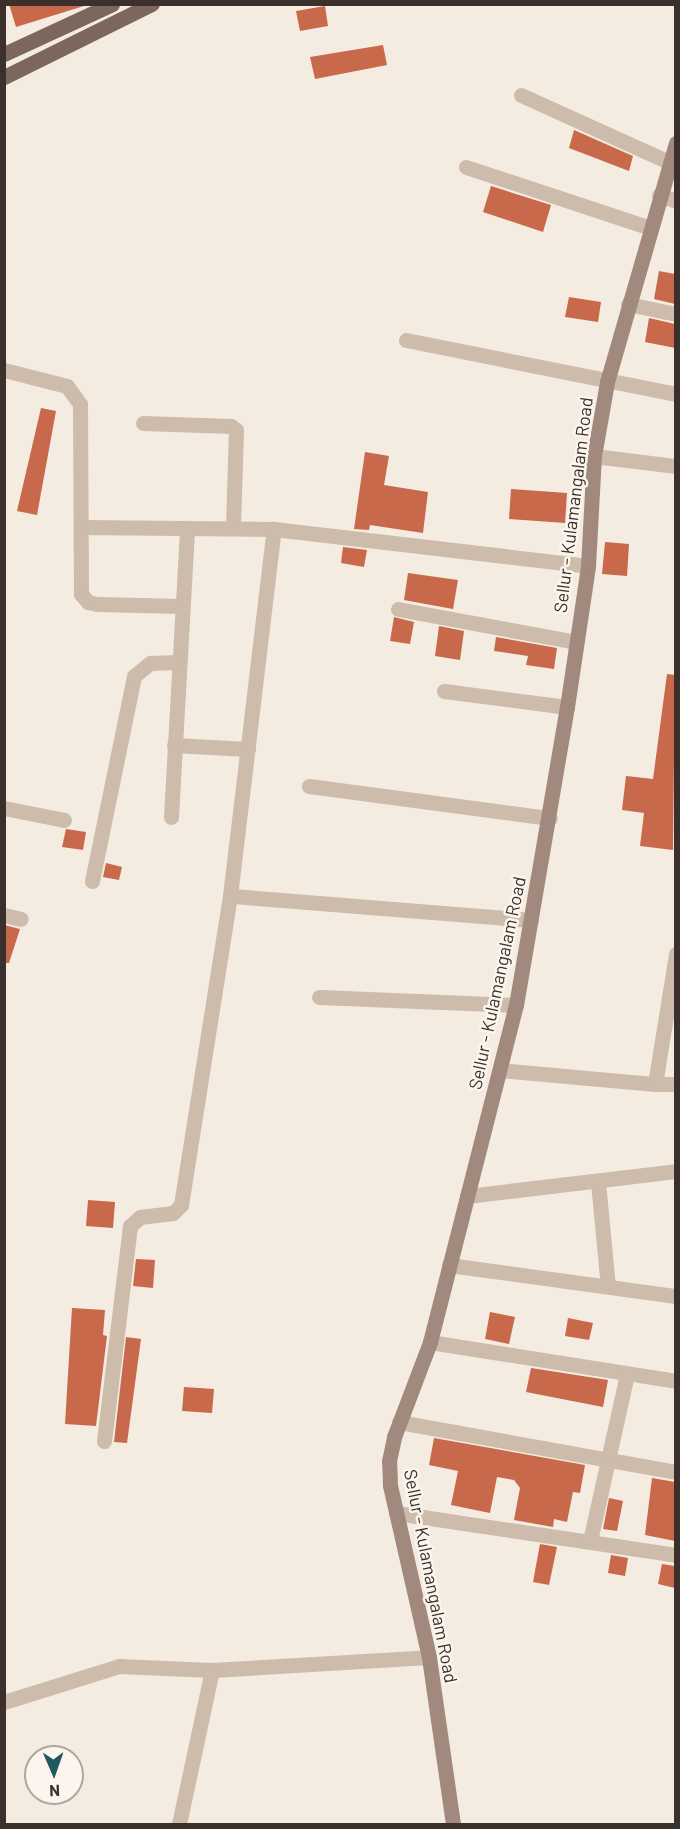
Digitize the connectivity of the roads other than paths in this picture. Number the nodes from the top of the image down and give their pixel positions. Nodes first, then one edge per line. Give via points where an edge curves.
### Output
1 (112, 4) edge
2 (153, 4) edge
3 (91, 9) edge
4 (4, 54) edge
5 (4, 77) edge
6 (521, 95) dead end
7 (674, 150) edge
8 (466, 167) dead end
9 (659, 195) junction
10 (675, 201) edge
11 (650, 228) junction
12 (628, 304) junction
13 (675, 314) edge
14 (406, 340) dead end
15 (4, 370) edge
16 (607, 382) junction
17 (675, 394) edge
18 (143, 423) dead end
19 (594, 456) junction
20 (675, 466) edge
21 (81, 527) junction
22 (187, 528) junction
23 (233, 528) junction
24 (274, 529) junction
25 (588, 566) junction
26 (181, 606) junction
27 (398, 609) dead end
28 (576, 642) junction
29 (178, 662) junction
30 (444, 691) dead end
31 (567, 707) junction
32 (174, 745) junction
33 (248, 749) junction
34 (309, 786) dead end
35 (4, 808) edge
36 (171, 817) dead end
37 (550, 818) junction
38 (64, 820) dead end
39 (92, 880) dead end
40 (230, 896) junction
41 (4, 915) edge
42 (21, 919) dead end
43 (531, 920) junction
44 (675, 954) edge
45 (319, 997) dead end
46 (516, 1005) junction
47 (500, 1070) junction
48 (655, 1084) junction
49 (675, 1084) edge
50 (675, 1171) edge
51 (598, 1182) junction
52 (467, 1196) junction
53 (449, 1265) junction
54 (609, 1287) junction
55 (675, 1296) edge
56 (430, 1342) junction
57 (627, 1374) junction
58 (675, 1382) edge
59 (399, 1422) junction
60 (104, 1441) dead end
61 (609, 1460) junction
62 (675, 1473) edge
63 (396, 1513) junction
64 (590, 1541) junction
65 (675, 1555) edge
66 (429, 1657) junction
67 (212, 1670) junction
68 (4, 1702) edge
69 (179, 1824) edge
70 (453, 1824) edge

1 - 3 main road
2 - 5 main road
3 - 4 main road
6 - 7 street
7 - 9 main road, Sellur - Kulamangalam Road
8 - 11 street
9 - 10 street
9 - 11 main road, Sellur - Kulamangalam Road
11 - 12 main road, Sellur - Kulamangalam Road
12 - 13 street
12 - 16 main road, Sellur - Kulamangalam Road
14 - 16 street
15 - 21 street via 67,386 80,404
16 - 17 street
16 - 19 main road, Sellur - Kulamangalam Road
18 - 23 street via 231,426 236,430
19 - 20 street
19 - 25 main road, Sellur - Kulamangalam Road
21 - 22 street
21 - 26 street via 81,594 88,602
22 - 23 street
22 - 26 street
23 - 24 street
24 - 25 street
24 - 33 street
25 - 28 main road, Sellur - Kulamangalam Road
26 - 29 street
27 - 28 street
28 - 31 main road, Sellur - Kulamangalam Road
29 - 32 street
29 - 39 street via 150,663 135,676
30 - 31 street
31 - 37 main road, Sellur - Kulamangalam Road
32 - 33 street
32 - 36 street
33 - 40 street
34 - 37 street
35 - 38 street
37 - 43 main road, Sellur - Kulamangalam Road
40 - 43 street
40 - 60 street via 180,1205 173,1213 140,1217 130,1226
41 - 42 street
43 - 46 main road, Sellur - Kulamangalam Road
44 - 48 street
45 - 46 street
46 - 47 main road, Sellur - Kulamangalam Road
47 - 48 street
47 - 52 main road, Sellur - Kulamangalam Road
48 - 49 street
50 - 51 street
51 - 52 street
51 - 54 street
52 - 53 main road, Sellur - Kulamangalam Road
53 - 54 street
53 - 56 main road, Sellur - Kulamangalam Road
54 - 55 street
56 - 57 street
56 - 59 main road, Sellur - Kulamangalam Road
57 - 58 street
57 - 61 street
59 - 61 street
59 - 63 main road, Sellur - Kulamangalam Road via 389,1461
61 - 62 street
61 - 64 street
63 - 64 street
63 - 66 main road, Sellur - Kulamangalam Road
64 - 65 street
66 - 67 street
66 - 70 main road, Sellur - Kulamangalam Road
67 - 68 street via 119,1666
67 - 69 street

